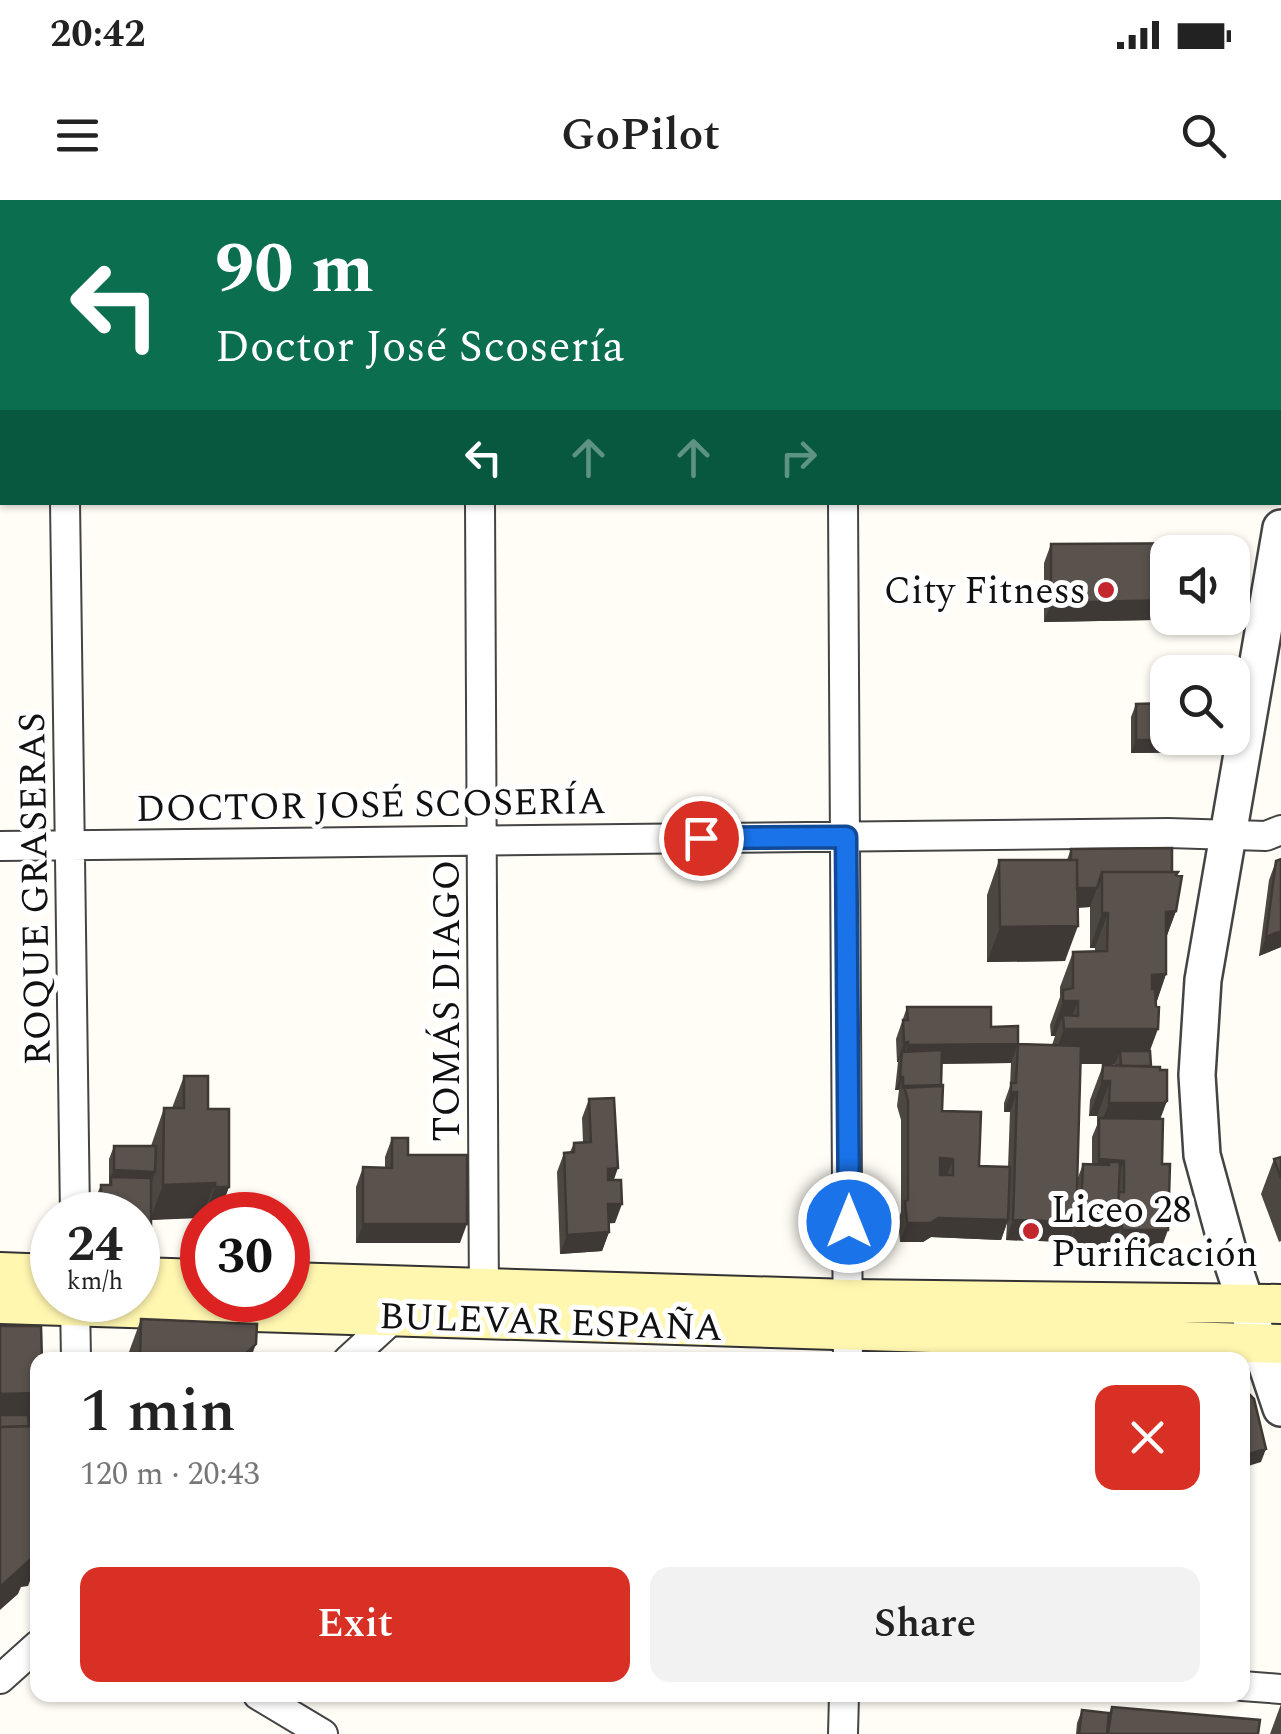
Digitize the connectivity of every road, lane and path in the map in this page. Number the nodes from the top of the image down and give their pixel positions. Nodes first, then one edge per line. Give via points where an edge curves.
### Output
1 (65, 505) edge
2 (480, 505) edge
3 (843, 505) edge
4 (1281, 528) edge
5 (1281, 830) edge
6 (1230, 834) junction
7 (846, 837) junction
8 (483, 841) junction
9 (72, 845) junction
10 (0, 846) edge
11 (74, 1192) edge
12 (0, 1272) edge
13 (30, 1273) edge
14 (310, 1284) edge
15 (0, 1304) edge
16 (30, 1304) edge
17 (484, 1304) junction
18 (1264, 1304) edge
19 (160, 1306) edge
20 (396, 1316) junction
21 (75, 1322) edge
22 (849, 1330) edge
23 (1270, 1343) edge
24 (76, 1352) edge
25 (357, 1352) edge
26 (1281, 1408) edge
27 (30, 1652) edge
28 (0, 1679) edge
29 (1250, 1687) edge
30 (1281, 1689) edge
31 (269, 1702) edge
32 (844, 1702) edge
33 (322, 1734) edge
34 (843, 1734) edge

1 - 9 street, ROQUE GRASERAS
2 - 8 street, TOMÁS DIAGO
3 - 7 street
4 - 6 street
5 - 6 street, DOCTOR JOSÉ SCOSERÍA
6 - 7 street, DOCTOR JOSÉ SCOSERÍA
6 - 18 street via 1203,980 1197,1074 1202,1155
7 - 8 street, DOCTOR JOSÉ SCOSERÍA
7 - 22 street
8 - 9 street, DOCTOR JOSÉ SCOSERÍA
8 - 17 street, TOMÁS DIAGO
9 - 10 street, DOCTOR JOSÉ SCOSERÍA
9 - 11 street, ROQUE GRASERAS
12 - 13 main road
14 - 17 main road, BULEVAR ESPAÑA
15 - 16 main road, BULEVAR ESPAÑA
17 - 20 main road, BULEVAR ESPAÑA
17 - 22 main road, BULEVAR ESPAÑA
18 - 22 main road, BULEVAR ESPAÑA
18 - 23 street
19 - 20 main road, BULEVAR ESPAÑA
20 - 25 street
21 - 24 street
22 - 23 main road, BULEVAR ESPAÑA
23 - 26 street
27 - 28 street
29 - 30 street
31 - 33 street
32 - 34 street

